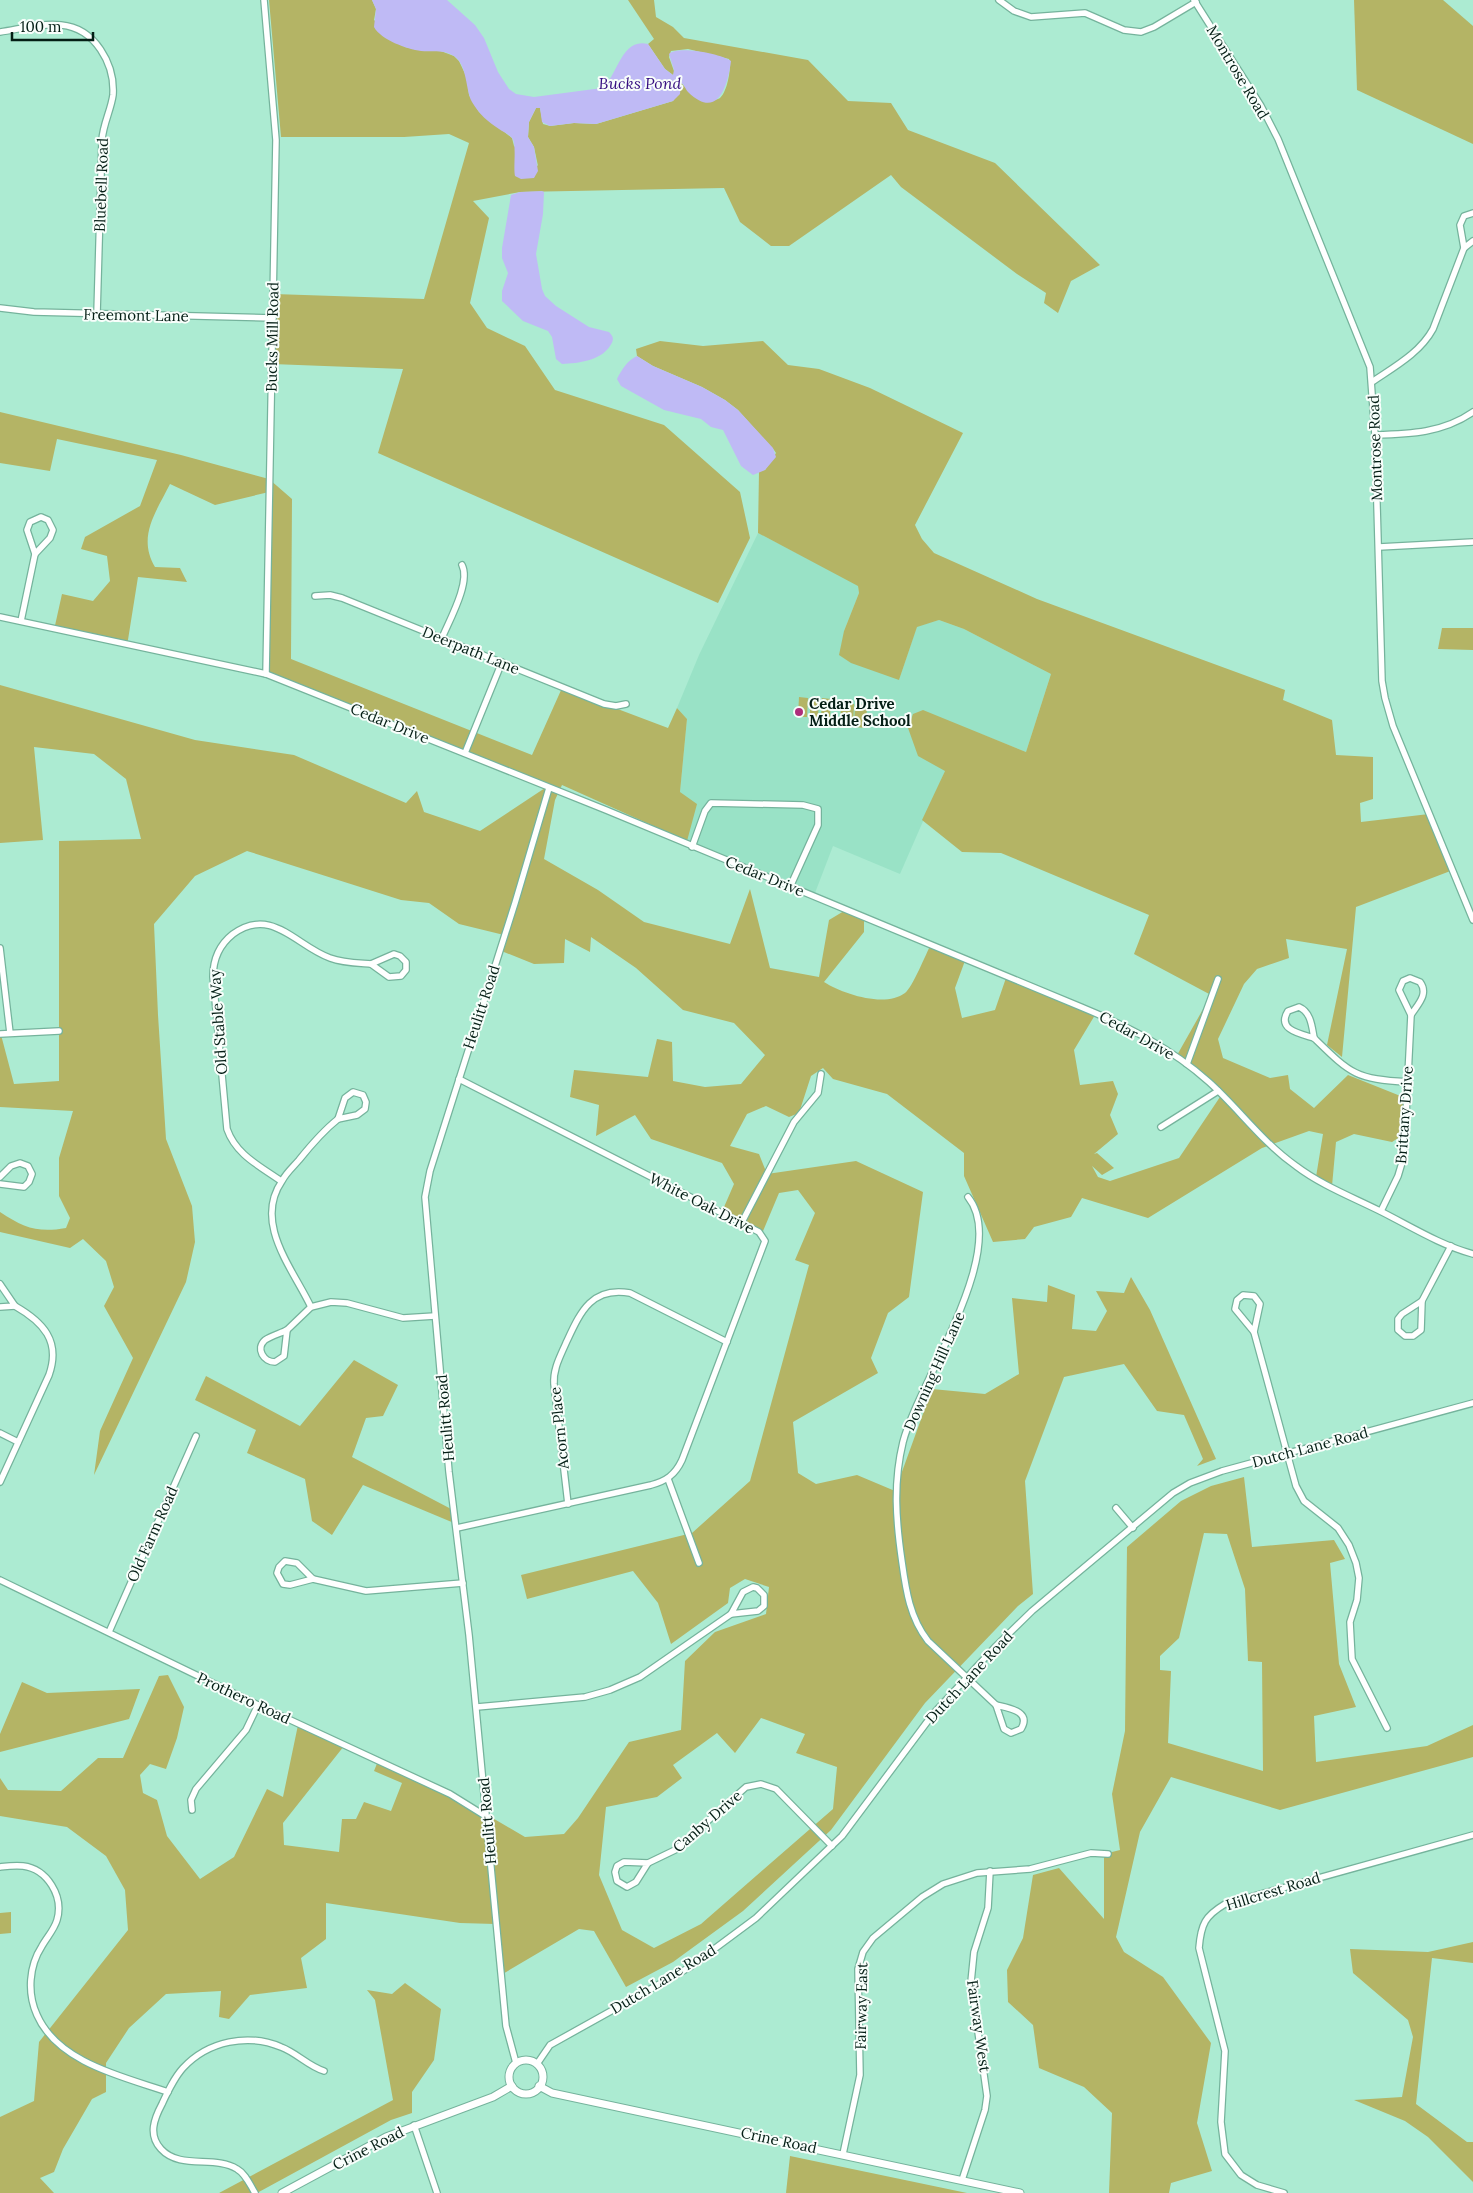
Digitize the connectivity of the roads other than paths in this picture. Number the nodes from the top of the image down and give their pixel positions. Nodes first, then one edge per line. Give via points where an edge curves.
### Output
1 (264, 0) edge
2 (999, 0) edge
3 (1195, 1) edge
4 (0, 32) edge
5 (1473, 213) edge
6 (1473, 241) edge
7 (1464, 248) junction
8 (0, 308) edge
9 (97, 314) junction
10 (273, 318) junction
11 (1372, 382) junction
12 (1473, 412) edge
13 (1375, 435) junction
14 (1473, 542) edge
15 (1379, 547) junction
16 (34, 554) junction
17 (462, 565) dead end
18 (315, 596) dead end
19 (0, 617) edge
20 (21, 621) junction
21 (442, 638) junction
22 (502, 662) junction
23 (266, 674) junction
24 (626, 704) dead end
25 (465, 753) junction
26 (549, 788) junction
27 (692, 847) junction
28 (790, 887) junction
29 (1473, 920) edge
30 (0, 948) edge
31 (371, 964) junction
32 (1218, 979) dead end
33 (1411, 1015) junction
34 (59, 1031) dead end
35 (10, 1033) junction
36 (0, 1034) edge
37 (1314, 1038) junction
38 (1187, 1064) junction
39 (821, 1074) dead end
40 (459, 1079) junction
41 (1408, 1082) junction
42 (1218, 1091) junction
43 (338, 1119) junction
44 (1161, 1127) dead end
45 (0, 1177) edge
46 (281, 1181) junction
47 (0, 1184) edge
48 (968, 1197) dead end
49 (1380, 1211) junction
50 (741, 1224) junction
51 (1451, 1246) junction
52 (1473, 1254) edge
53 (0, 1284) edge
54 (1422, 1301) junction
55 (15, 1306) junction
56 (0, 1307) edge
57 (311, 1307) junction
58 (435, 1316) junction
59 (287, 1330) junction
60 (1254, 1332) junction
61 (727, 1342) junction
62 (1473, 1403) edge
63 (0, 1433) edge
64 (196, 1436) dead end
65 (18, 1442) junction
66 (1287, 1453) junction
67 (668, 1478) junction
68 (0, 1482) edge
69 (568, 1504) junction
70 (1116, 1508) dead end
71 (457, 1528) junction
72 (1133, 1528) junction
73 (699, 1563) dead end
74 (313, 1579) junction
75 (0, 1580) edge
76 (463, 1583) junction
77 (732, 1614) junction
78 (109, 1632) junction
79 (966, 1678) junction
80 (258, 1705) junction
81 (996, 1706) junction
82 (477, 1707) junction
83 (1387, 1728) dead end
84 (192, 1810) dead end
85 (487, 1817) junction
86 (1473, 1835) edge
87 (832, 1846) junction
88 (1108, 1854) dead end
89 (648, 1863) junction
90 (0, 1867) edge
91 (990, 1872) junction
92 (516, 2063) junction
93 (537, 2064) junction
94 (324, 2071) dead end
95 (512, 2086) junction
96 (539, 2086) junction
97 (168, 2092) junction
98 (414, 2125) junction
99 (843, 2154) junction
100 (962, 2180) junction
101 (255, 2193) edge
102 (282, 2193) edge
103 (437, 2193) edge
104 (1020, 2193) edge
105 (1284, 2193) edge

1 - 10 street, Bucks Mill Road via 276,140
2 - 3 street via 1014,11 1031,17 1085,13 1124,30 1141,32
3 - 11 street, Montrose Road via 1278,139 1370,367
4 - 9 street, Bluebell Road via 43,24 70,26 95,43 109,65 113,95 102,140
5 - 7 street via 1464,216 1461,222
6 - 7 street
7 - 11 street via 1427,339 1412,354
8 - 9 street, Freemont Lane
9 - 10 street, Freemont Lane
10 - 23 street, Bucks Mill Road
11 - 13 street, Montrose Road
12 - 13 street via 1438,429
13 - 15 street, Montrose Road
14 - 15 street
15 - 29 street, Montrose Road via 1382,681 1387,706
16 - 16 street via 28,526 41,517 51,523 52,534
16 - 20 street
17 - 21 street via 465,570 463,587
18 - 21 street, Deerpath Lane via 342,598
19 - 20 street, Cedar Drive
20 - 23 street, Cedar Drive
21 - 22 street, Deerpath Lane
22 - 24 street, Deerpath Lane via 604,704
22 - 25 street
23 - 25 street, Cedar Drive
25 - 26 street, Cedar Drive
26 - 27 street, Cedar Drive
26 - 40 street, Heulitt Road
27 - 28 street, Cedar Drive
27 - 28 street via 711,803 802,805 818,809 819,821
28 - 38 street, Cedar Drive via 1090,1010 1148,1038
30 - 35 street
31 - 31 street via 394,954 404,958 406,965 403,974 393,978
31 - 46 street, Old Stable Way via 329,958 283,930 265,925 250,926 236,932 217,954 212,977 226,1129 241,1153
32 - 38 street
33 - 33 street, Brittany Drive via 1399,990 1403,981 1414,978 1423,984 1424,993
33 - 41 street, Brittany Drive
34 - 35 street
35 - 36 street
37 - 37 street via 1289,1030 1285,1021 1288,1011 1299,1008 1306,1011
37 - 41 street via 1356,1074 1372,1079
38 - 42 street, Cedar Drive
39 - 50 street via 818,1093 794,1122
40 - 50 street, White Oak Drive
40 - 58 street, Heulitt Road via 426,1188
41 - 49 street, Brittany Drive via 1403,1162
42 - 44 street
42 - 49 street, Cedar Drive via 1261,1137 1296,1167
43 - 43 street via 348,1094 357,1092 363,1095 366,1102 364,1111
43 - 46 street
45 - 47 street via 11,1166 20,1163 28,1166 32,1174 24,1187
46 - 57 street via 272,1212 274,1235
48 - 79 street, Downing Hill Lane via 975,1206 978,1219 973,1277 909,1423 899,1460 896,1499 899,1541 912,1615 928,1641
49 - 51 street, Cedar Drive
50 - 61 street, White Oak Drive via 761,1234 765,1244
51 - 52 street, Cedar Drive
51 - 54 street
53 - 55 street
54 - 54 street via 1421,1330 1413,1336 1401,1334 1397,1323 1400,1316
55 - 56 street
55 - 65 street via 41,1324 50,1338 52,1354 49,1375
57 - 58 street via 338,1302 403,1318
57 - 59 street
58 - 71 street, Heulitt Road
59 - 59 street via 263,1342 261,1350 268,1361 275,1362 284,1356
60 - 60 street via 1235,1309 1237,1300 1243,1295 1254,1296 1260,1304
60 - 66 street
61 - 67 street, White Oak Drive via 682,1460
61 - 69 street, Acorn Place via 630,1294 604,1294 586,1306 554,1371
62 - 66 street, Dutch Lane Road
63 - 65 street
64 - 78 street, Old Farm Road
65 - 68 street
66 - 72 street, Dutch Lane Road via 1190,1483 1173,1493
66 - 83 street via 1296,1486 1304,1501 1338,1528 1356,1562 1359,1578 1350,1622 1352,1659
67 - 69 street
67 - 73 street
69 - 71 street
70 - 72 street
71 - 76 street, Heulitt Road
72 - 79 street, Dutch Lane Road via 1032,1611
74 - 74 street via 287,1585 280,1580 278,1570 285,1561 294,1561
74 - 76 street via 366,1591
75 - 78 street, Prothero Road
76 - 82 street, Heulitt Road
77 - 77 street via 746,1589 753,1587 762,1592 765,1601 758,1610
77 - 82 street via 640,1677 610,1690 585,1697
78 - 80 street, Prothero Road
79 - 81 street, Downing Hill Lane
79 - 87 street, Dutch Lane Road via 933,1714
80 - 84 street via 246,1730 196,1789 191,1800
80 - 85 street, Prothero Road via 450,1794
81 - 81 street via 1004,1729 1011,1733 1021,1729 1024,1716 1020,1712
82 - 85 street, Heulitt Road
85 - 92 street, Heulitt Road via 506,2026
86 - 105 street, Hillcrest Road via 1225,1904 1210,1913 1204,1924 1198,1948 1226,2051 1221,2122 1226,2154 1241,2175 1257,2185
87 - 89 street, Canby Drive via 776,1789 755,1784 739,1792 675,1850
87 - 93 street, Dutch Lane Road via 756,1918 716,1949 661,1984 557,2041
88 - 91 street, Fairway East via 1091,1853 1030,1869
89 - 89 street, Canby Drive via 620,1863 615,1872 616,1881 624,1886 633,1885
90 - 97 street via 24,1866 37,1871 50,1882 58,1899 57,1920 38,1952 31,1976 33,2002 43,2026 58,2042 95,2067
91 - 99 street, Fairway East via 959,1877 929,1891 873,1938 863,1952 858,1969 860,2075
91 - 100 street, Fairway West via 988,1908 974,1952 971,1982 987,2096
92 - 93 main road via 527,2060
92 - 95 main road via 509,2076
93 - 96 main road via 542,2077
94 - 97 street via 273,2044 236,2040 198,2055 184,2067
95 - 96 main road via 526,2093
95 - 98 main road, Crine Road via 493,2097
96 - 99 main road, Crine Road via 552,2093
97 - 101 street via 153,2127 161,2149 174,2158 237,2168
98 - 102 main road, Crine Road
98 - 103 street
99 - 100 main road, Crine Road
100 - 104 main road, Crine Road

